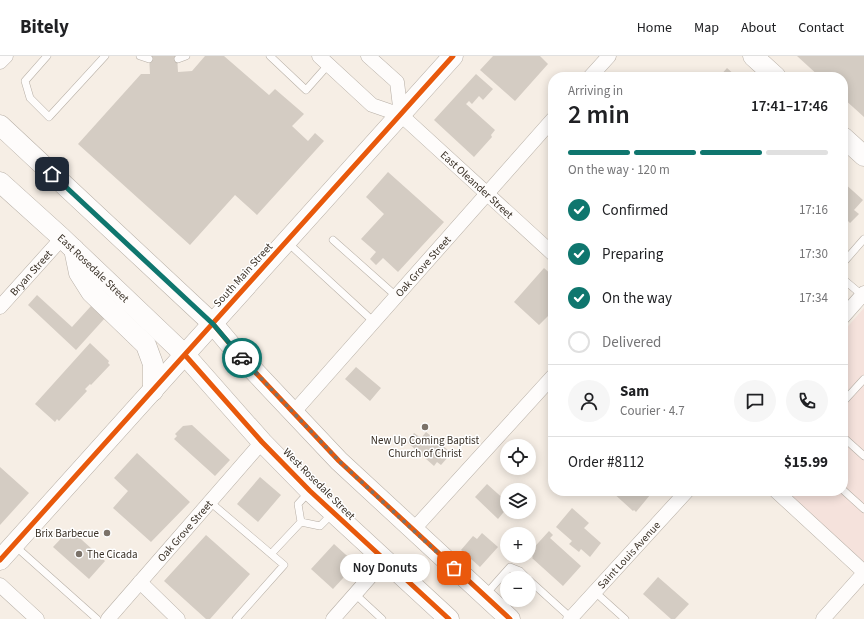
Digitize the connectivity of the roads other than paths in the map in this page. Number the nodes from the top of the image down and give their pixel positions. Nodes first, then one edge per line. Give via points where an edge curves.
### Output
1 (6, 56) edge
2 (47, 56) edge
3 (106, 56) edge
4 (140, 56) edge
5 (186, 56) edge
6 (270, 56) edge
7 (368, 56) edge
8 (452, 56) edge
9 (609, 56) edge
10 (753, 56) edge
11 (149, 59) dead end
12 (178, 59) dead end
13 (324, 60) edge
14 (0, 62) edge
15 (595, 72) edge
16 (771, 72) edge
17 (401, 115) junction
18 (0, 125) edge
19 (548, 125) edge
20 (848, 142) edge
21 (864, 156) edge
22 (0, 182) edge
23 (487, 193) junction
24 (864, 239) edge
25 (333, 240) dead end
26 (287, 242) junction
27 (68, 244) junction
28 (548, 249) edge
29 (848, 257) edge
30 (848, 283) edge
31 (863, 294) edge
32 (396, 296) junction
33 (0, 307) edge
34 (848, 311) edge
35 (374, 322) junction
36 (213, 324) junction
37 (185, 355) junction
38 (864, 379) edge
39 (548, 382) edge
40 (153, 391) junction
41 (848, 397) edge
42 (293, 413) junction
43 (262, 442) junction
44 (848, 442) edge
45 (864, 456) edge
46 (310, 491) junction
47 (848, 495) edge
48 (682, 496) edge
49 (781, 496) edge
50 (210, 502) junction
51 (864, 509) edge
52 (333, 513) junction
53 (301, 522) junction
54 (413, 530) junction
55 (14, 545) junction
56 (271, 554) junction
57 (0, 560) edge
58 (384, 561) junction
59 (507, 571) edge
60 (520, 571) edge
61 (864, 572) edge
62 (500, 579) edge
63 (140, 582) junction
64 (0, 585) edge
65 (536, 586) edge
66 (595, 592) junction
67 (356, 594) junction
68 (485, 596) junction
69 (37, 619) edge
70 (97, 619) edge
71 (108, 619) edge
72 (178, 619) edge
73 (236, 619) edge
74 (333, 619) edge
75 (382, 619) edge
76 (449, 619) edge
77 (510, 619) edge
78 (571, 619) edge
79 (625, 619) edge
80 (823, 619) edge

1 - 14 street
2 - 3 lane via 25,80 30,98 49,117
4 - 11 lane
5 - 12 lane
6 - 13 lane via 306,90
7 - 17 street via 396,82
8 - 17 main road, South Main Street
9 - 15 street
10 - 16 main road
13 - 17 street, East Oleander Street via 372,105
17 - 23 street, East Oleander Street
17 - 26 main road, South Main Street
18 - 36 main road
19 - 23 street, Oak Grove Street
20 - 21 main road
22 - 27 main road, East Rosedale Street
23 - 28 street, East Oleander Street
23 - 32 street, Oak Grove Street
24 - 29 lane
25 - 32 lane
26 - 35 lane
26 - 36 main road, South Main Street
27 - 33 street, Bryan Street
27 - 37 main road, East Rosedale Street
27 - 40 main road via 79,273 91,292 146,345 153,364
30 - 31 lane
31 - 34 street
32 - 35 street, Oak Grove Street
35 - 42 street, Oak Grove Street
36 - 37 main road, South Main Street
36 - 42 main road
37 - 40 main road, South Main Street
37 - 43 main road, West Rosedale Street
38 - 41 lane
39 - 54 street
40 - 55 main road, South Main Street
42 - 54 main road via 339,461
43 - 46 main road, West Rosedale Street
43 - 50 street, Oak Grove Street
44 - 45 lane
46 - 52 main road, West Rosedale Street
46 - 53 lane via 298,504
47 - 51 lane
48 - 66 street, Saint Louis Avenue
49 - 61 street
50 - 56 lane
50 - 63 street, Oak Grove Street
52 - 53 lane via 320,526
52 - 58 main road, West Rosedale Street
53 - 56 lane
54 - 68 main road
55 - 57 main road, South Main Street
55 - 70 lane
56 - 73 lane via 284,565
58 - 67 street
58 - 76 main road, West Rosedale Street
59 - 60 lane via 510,567
61 - 80 street
62 - 68 lane
63 - 71 street, Oak Grove Street
63 - 72 street
64 - 69 street
65 - 78 lane
66 - 78 street, Saint Louis Avenue
66 - 79 lane
67 - 74 street
67 - 75 lane
68 - 77 main road

